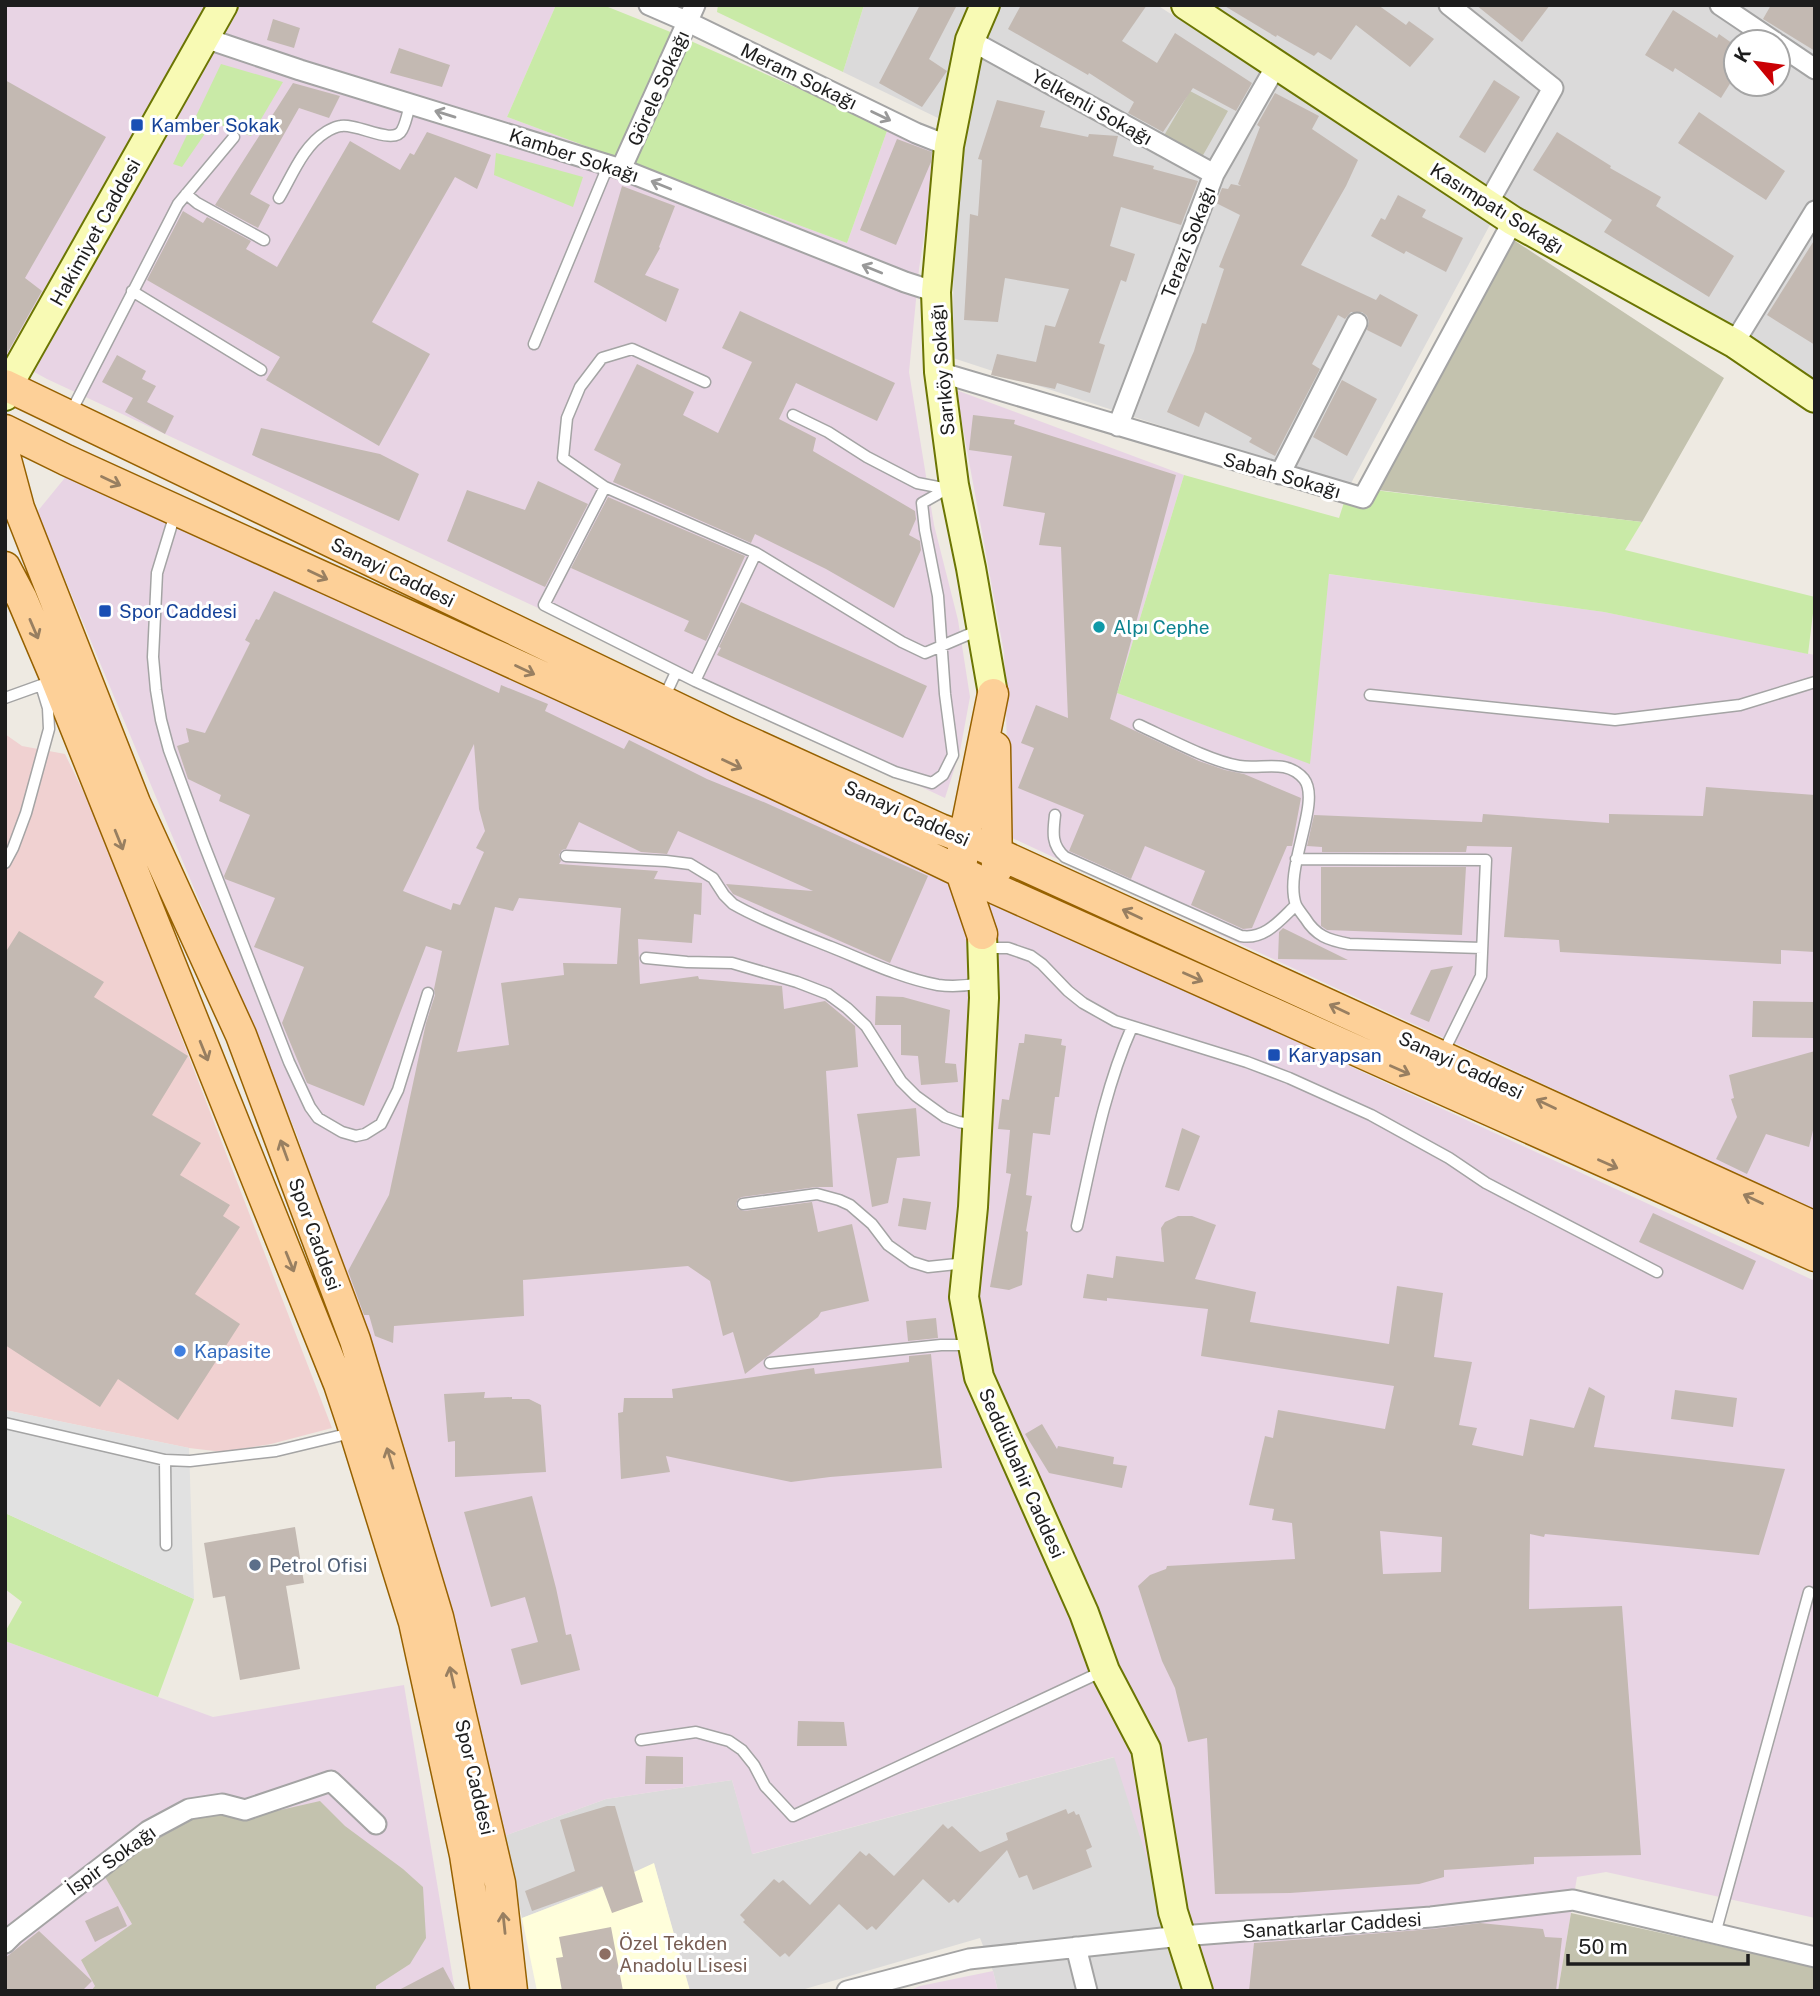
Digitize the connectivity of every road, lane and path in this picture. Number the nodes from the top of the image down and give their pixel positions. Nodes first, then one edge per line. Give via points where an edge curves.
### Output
1 (223, 5) edge
2 (649, 5) edge
3 (985, 5) edge
4 (1449, 5) edge
5 (1720, 5) edge
6 (1195, 8) edge
7 (689, 11) edge
8 (1754, 28) edge
9 (205, 37) junction
10 (971, 40) junction
11 (1792, 53) edge
12 (1276, 66) junction
13 (1815, 69) edge
14 (410, 104) junction
15 (234, 137) dead end
16 (949, 146) junction
17 (614, 167) junction
18 (1214, 174) junction
19 (186, 194) junction
20 (279, 198) dead end
21 (1487, 205) junction
22 (1815, 211) edge
23 (1513, 221) junction
24 (264, 240) dead end
25 (132, 291) junction
26 (936, 292) junction
27 (1357, 323) dead end
28 (534, 344) dead end
29 (1734, 344) junction
30 (261, 370) dead end
31 (939, 372) junction
32 (705, 382) dead end
33 (6, 389) edge
34 (1815, 398) edge
35 (793, 415) dead end
36 (69, 416) junction
37 (1118, 426) junction
38 (5, 430) edge
39 (5, 456) edge
40 (66, 460) junction
41 (1280, 474) junction
42 (605, 487) junction
43 (951, 487) junction
44 (19, 508) junction
45 (177, 511) junction
46 (756, 554) junction
47 (5, 567) edge
48 (982, 628) junction
49 (942, 647) junction
50 (676, 672) junction
51 (695, 681) junction
52 (49, 682) junction
53 (1815, 682) edge
54 (993, 694) junction
55 (1370, 695) dead end
56 (5, 698) edge
57 (663, 701) junction
58 (1139, 725) dead end
59 (1055, 815) dead end
60 (964, 838) junction
61 (997, 853) junction
62 (566, 856) dead end
63 (1296, 859) junction
64 (5, 863) edge
65 (961, 872) junction
66 (996, 889) junction
67 (1296, 905) junction
68 (982, 941) junction
69 (1482, 948) junction
70 (646, 958) dead end
71 (983, 982) junction
72 (428, 993) dead end
73 (1132, 1027) junction
74 (1442, 1056) junction
75 (977, 1125) junction
76 (743, 1204) dead end
77 (1077, 1226) dead end
78 (1815, 1227) edge
79 (1815, 1256) edge
80 (967, 1264) junction
81 (1657, 1272) dead end
82 (973, 1345) junction
83 (770, 1363) dead end
84 (5, 1423) edge
85 (355, 1432) junction
86 (165, 1460) junction
87 (166, 1545) dead end
88 (1809, 1592) dead end
89 (1105, 1671) junction
90 (642, 1740) dead end
91 (376, 1824) dead end
92 (1716, 1934) junction
93 (1181, 1936) junction
94 (5, 1943) edge
95 (1076, 1947) junction
96 (1815, 1957) edge
97 (486, 1991) edge
98 (512, 1991) edge
99 (847, 1991) edge
100 (1087, 1991) edge
101 (1198, 1991) edge

1 - 9 street, Hakimiyet Caddesi
2 - 7 street, Meram Sokağı
3 - 10 street, Sarıköy Sokağı
4 - 21 street via 1553,88
5 - 8 street
6 - 12 street, Kasımpatı Sokağı
7 -> 16 street, Meram Sokağı via 916,133
7 - 17 street, Görele Sokağı
9 - 14 street, Kamber Sokağı
9 - 33 street, Hakimiyet Caddesi
10 - 16 street, Sarıköy Sokağı
10 - 18 street, Yelkenli Sokağı
11 - 13 street
12 - 18 street, Terazi Sokağı
12 - 21 street, Kasımpatı Sokağı
17 -> 14 street, Kamber Sokağı
14 - 20 lane via 396,136 342,125 326,132 308,148
15 - 19 lane
16 - 26 street, Sarıköy Sokağı
26 -> 17 street, Kamber Sokağı
17 - 28 lane
18 - 37 street, Terazi Sokağı
19 - 24 lane
19 - 25 lane
21 - 23 street, Kasımpatı Sokağı
22 - 29 street
23 - 29 street, Kasımpatı Sokağı
23 - 41 street, Sabah Sokağı via 1363,498
25 - 30 lane
25 - 36 lane
26 - 31 street, Sarıköy Sokağı
27 - 41 street
29 - 34 street, Kasımpatı Sokağı
31 - 37 street, Sabah Sokağı
31 - 43 street, Sarıköy Sokağı
32 - 42 lane via 632,349 602,358 580,387 567,418 564,458
33 - 36 main road, Sanayi Caddesi
35 - 43 lane via 917,483
36 - 57 main road, Sanayi Caddesi
37 - 41 street, Sabah Sokağı
38 - 40 main road, Sanayi Caddesi
39 - 44 main road, Spor Caddesi
40 - 44 main road via 31,468
40 -> 45 main road, Sanayi Caddesi
42 - 46 lane
42 - 50 lane via 544,606
43 - 48 street, Sarıköy Sokağı
43 - 49 lane via 922,503
98 -> 44 main road, Spor Caddesi via 500,1883 438,1617 355,1340 241,1035 135,803
45 -> 65 main road, Sanayi Caddesi
45 - 72 lane via 157,573 153,657 161,720 289,1062 318,1118 356,1136 381,1124 398,1090
46 - 49 lane via 913,648 925,653
46 - 51 lane
47 -> 52 main road, Spor Caddesi via 22,599
48 - 49 lane
48 - 54 street, Sarıköy Sokağı
49 - 51 lane via 953,755 943,775 932,783 895,772
50 - 51 lane
50 - 57 lane
52 - 56 lane
52 - 64 lane via 49,729 26,813
52 -> 85 main road, Spor Caddesi
53 - 55 lane via 1740,705 1615,720
54 - 60 main road
54 - 61 main road
57 - 60 main road, Sanayi Caddesi
58 - 63 lane via 1222,761 1248,767 1284,766 1301,776 1309,786 1309,799
59 - 67 lane via 1054,842 1065,857 1241,936 1264,933
60 - 61 main road, Sanayi Caddesi
60 - 65 main road
61 - 66 main road
74 -> 61 main road, Sanayi Caddesi
62 - 71 lane via 690,864 713,878 724,895 744,911 881,968 940,985
63 - 67 lane
63 - 69 lane via 1486,860
65 - 66 main road, Sanayi Caddesi
65 - 68 main road
66 - 68 main road
66 -> 79 main road, Sanayi Caddesi
67 - 69 lane via 1313,930 1329,940
68 - 71 street, Seddülbahir Caddesi
68 - 73 lane via 1031,956 1083,1003
69 - 74 lane via 1481,976
70 - 75 lane via 732,964 828,994 866,1026 916,1096 945,1116
71 - 75 street, Seddülbahir Caddesi
73 - 77 lane via 1117,1061
73 - 81 lane via 1247,1062 1340,1100
78 -> 74 main road, Sanayi Caddesi
75 - 80 street, Seddülbahir Caddesi
76 - 80 lane via 828,1196 862,1213 888,1245 912,1262 928,1267
80 - 82 street, Seddülbahir Caddesi via 964,1297
82 - 83 lane
82 - 89 street, Seddülbahir Caddesi via 979,1377 1084,1613
84 - 86 lane
85 - 86 lane via 276,1451
85 - 97 main road, Spor Caddesi via 414,1622 465,1855
86 - 87 lane
88 - 92 lane
89 - 90 lane via 793,1816 765,1786 742,1750 729,1741 696,1732
89 - 93 street, Seddülbahir Caddesi via 1146,1749
91 - 94 street, İspir Sokağı via 331,1781 246,1810 222,1804 189,1809 148,1831
92 - 93 street, Sanatkarlar Caddesi via 1573,1900 1431,1917
92 - 96 street, Sanatkarlar Caddesi
93 - 95 street, Sanatkarlar Caddesi
93 - 101 street, Seddülbahir Caddesi
95 - 99 street, Sanatkarlar Caddesi via 969,1959
95 - 100 street

